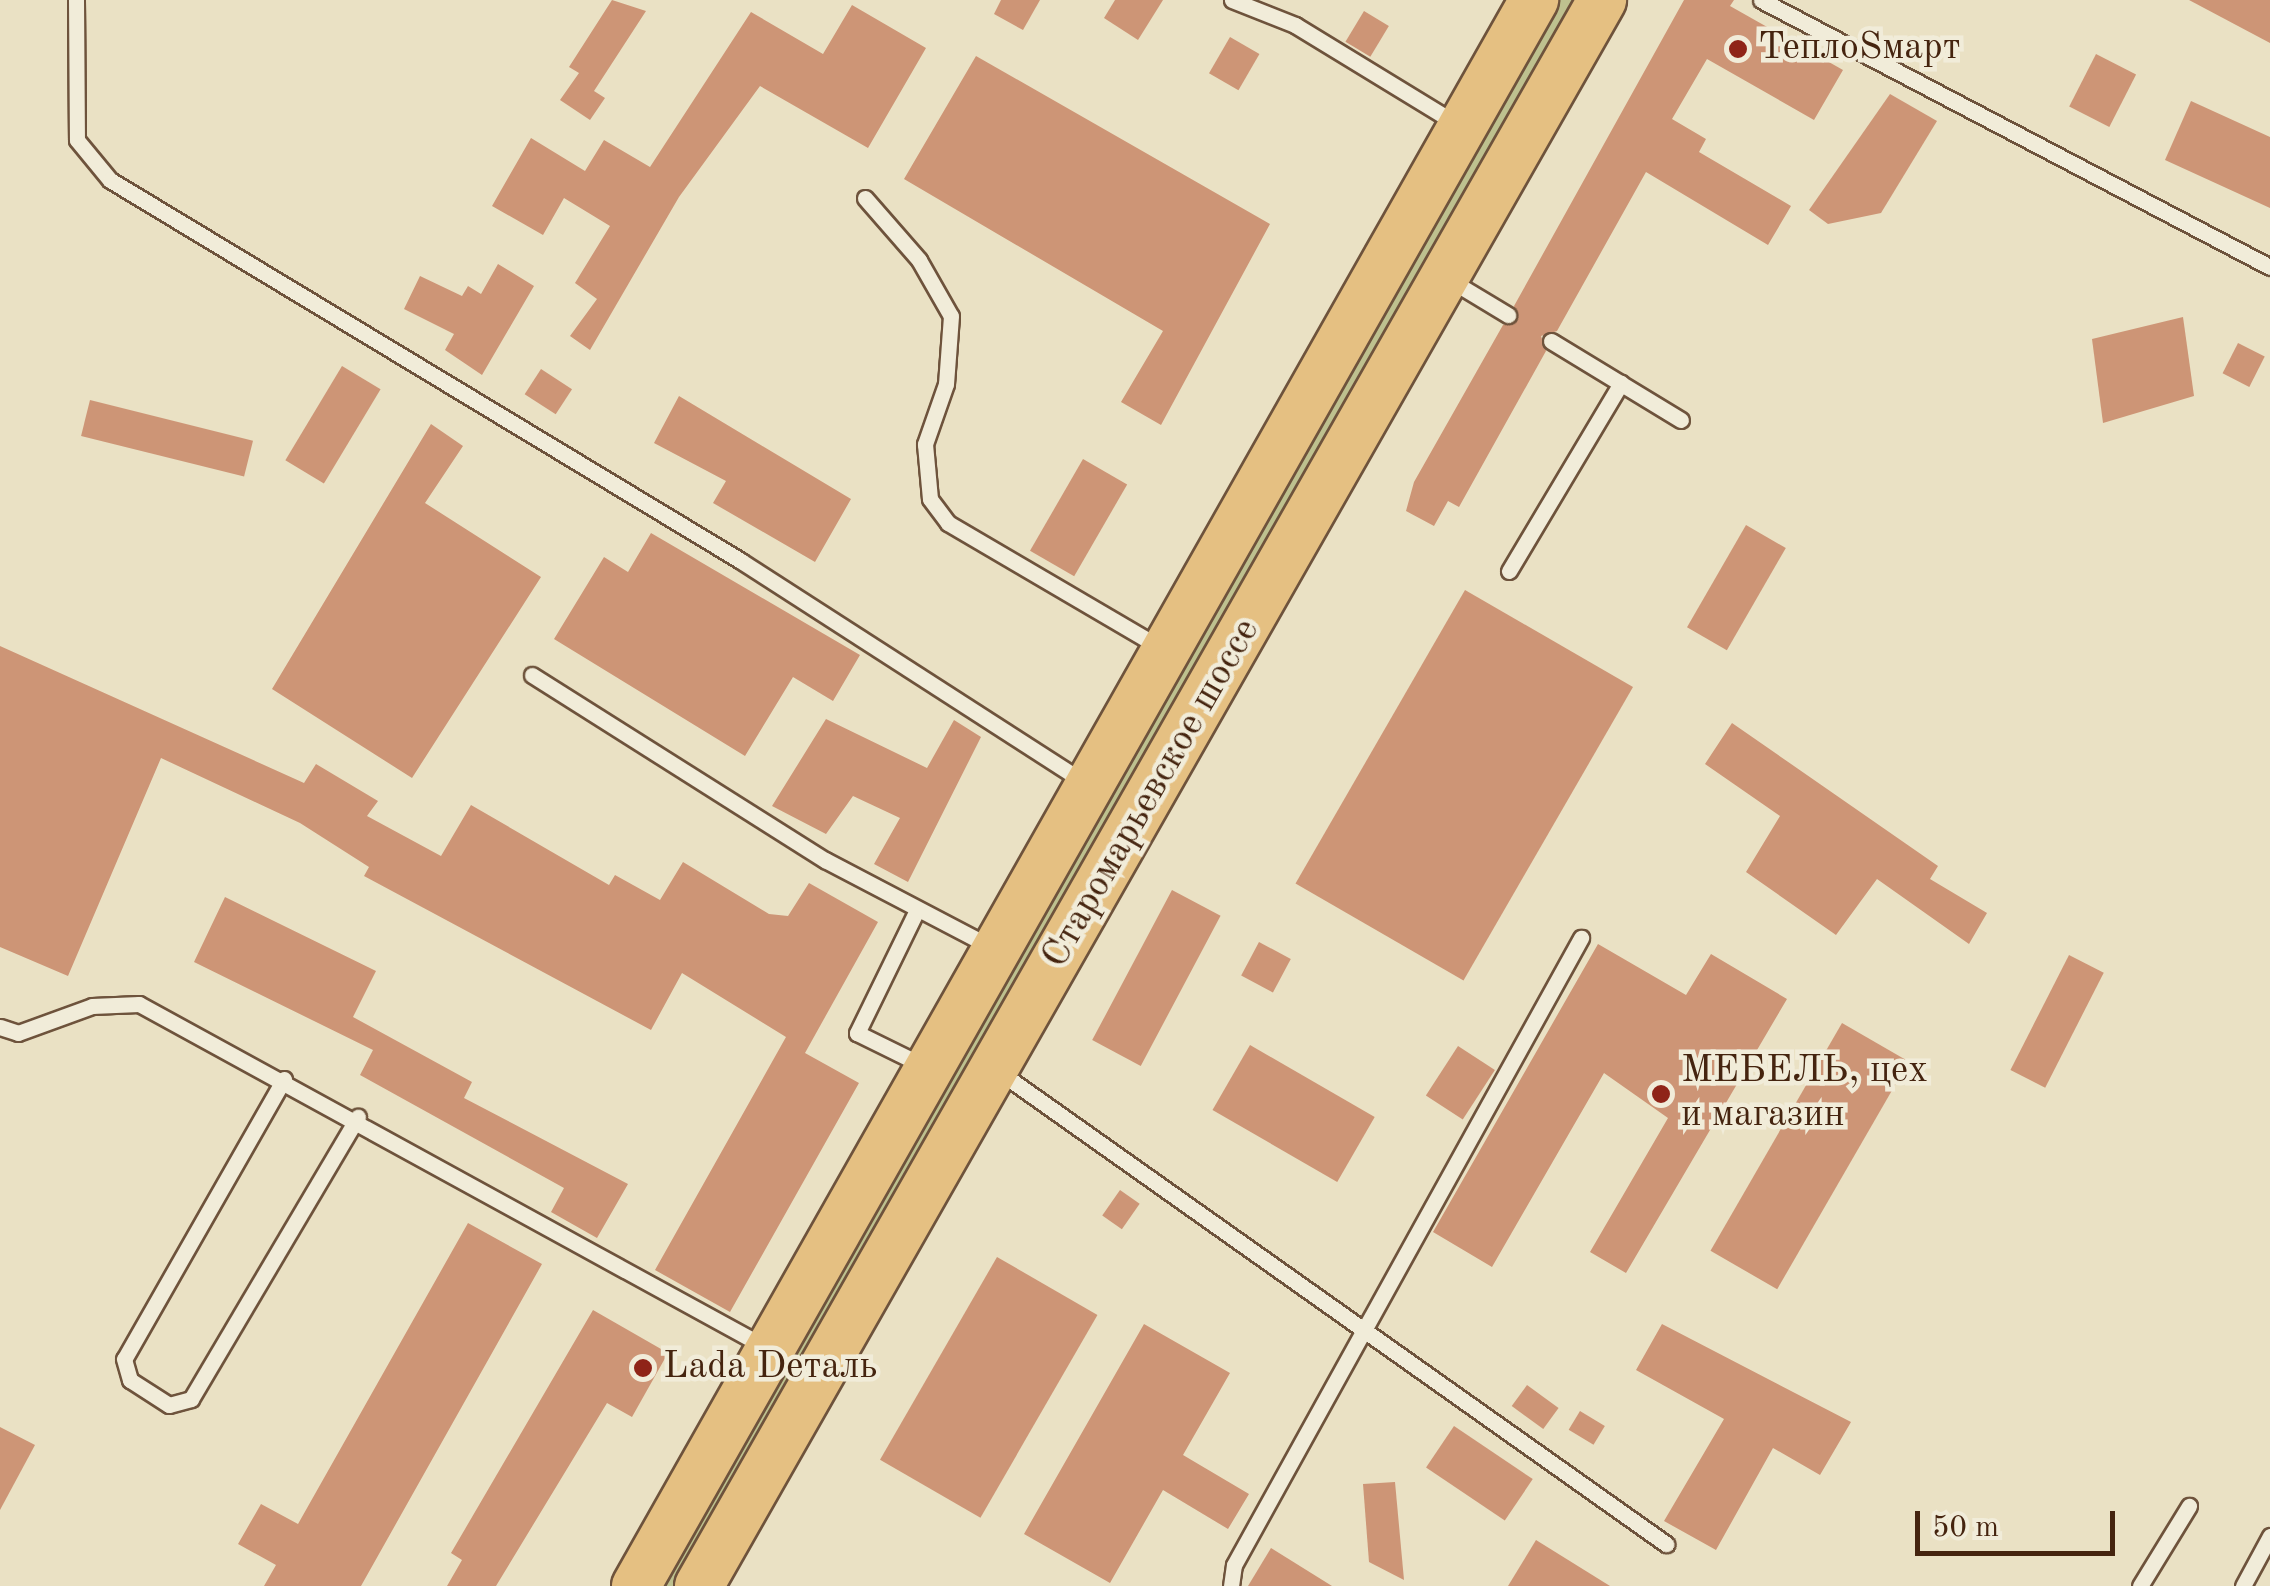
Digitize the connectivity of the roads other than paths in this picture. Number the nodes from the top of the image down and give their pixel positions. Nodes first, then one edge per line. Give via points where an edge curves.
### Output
1 (76, 0) edge
2 (1232, 0) edge
3 (1534, 0) edge
4 (1602, 0) edge
5 (1760, 0) edge
6 (1462, 128) junction
7 (865, 198) dead end
8 (2270, 267) edge
9 (1446, 278) junction
10 (1508, 315) dead end
11 (1551, 341) dead end
12 (1620, 383) junction
13 (1681, 420) dead end
14 (1509, 572) dead end
15 (1167, 651) junction
16 (532, 674) dead end
17 (1090, 786) junction
18 (916, 910) junction
19 (1580, 938) dead end
20 (997, 950) junction
21 (0, 1027) edge
22 (995, 1068) junction
23 (930, 1069) junction
24 (284, 1078) junction
25 (358, 1117) junction
26 (1366, 1328) junction
27 (770, 1350) junction
28 (2189, 1506) dead end
29 (2270, 1536) edge
30 (1666, 1544) dead end
31 (636, 1586) edge
32 (699, 1586) edge
33 (1231, 1586) edge
34 (2140, 1586) edge
35 (2243, 1586) edge

1 - 17 lane via 77,140 110,180 741,562
2 - 6 lane via 1295,25
3 - 6 main road, Старомарьевское шоссе
4 - 9 main road, Старомарьевское шоссе
5 - 8 lane
6 - 15 main road, Старомарьевское шоссе
7 - 15 lane via 919,260 951,316 946,384 925,444 930,499 948,523
9 - 10 lane
9 - 22 main road, Старомарьевское шоссе
11 - 12 lane
12 - 13 lane
12 - 14 lane
15 - 17 main road, Старомарьевское шоссе
16 - 18 lane
17 - 20 main road, Старомарьевское шоссе
18 - 20 lane
18 - 23 lane via 857,1033
19 - 26 lane
20 - 23 main road, Старомарьевское шоссе
21 - 24 lane via 18,1033 92,1006 139,1004
22 - 26 lane
22 - 32 main road, Старомарьевское шоссе
23 - 27 main road, Старомарьевское шоссе
24 - 25 lane
24 - 25 lane via 124,1359 130,1380 170,1405 192,1399
25 - 27 lane
26 - 30 lane
26 - 33 lane
27 - 31 main road, Старомарьевское шоссе
28 - 34 lane
29 - 35 lane

